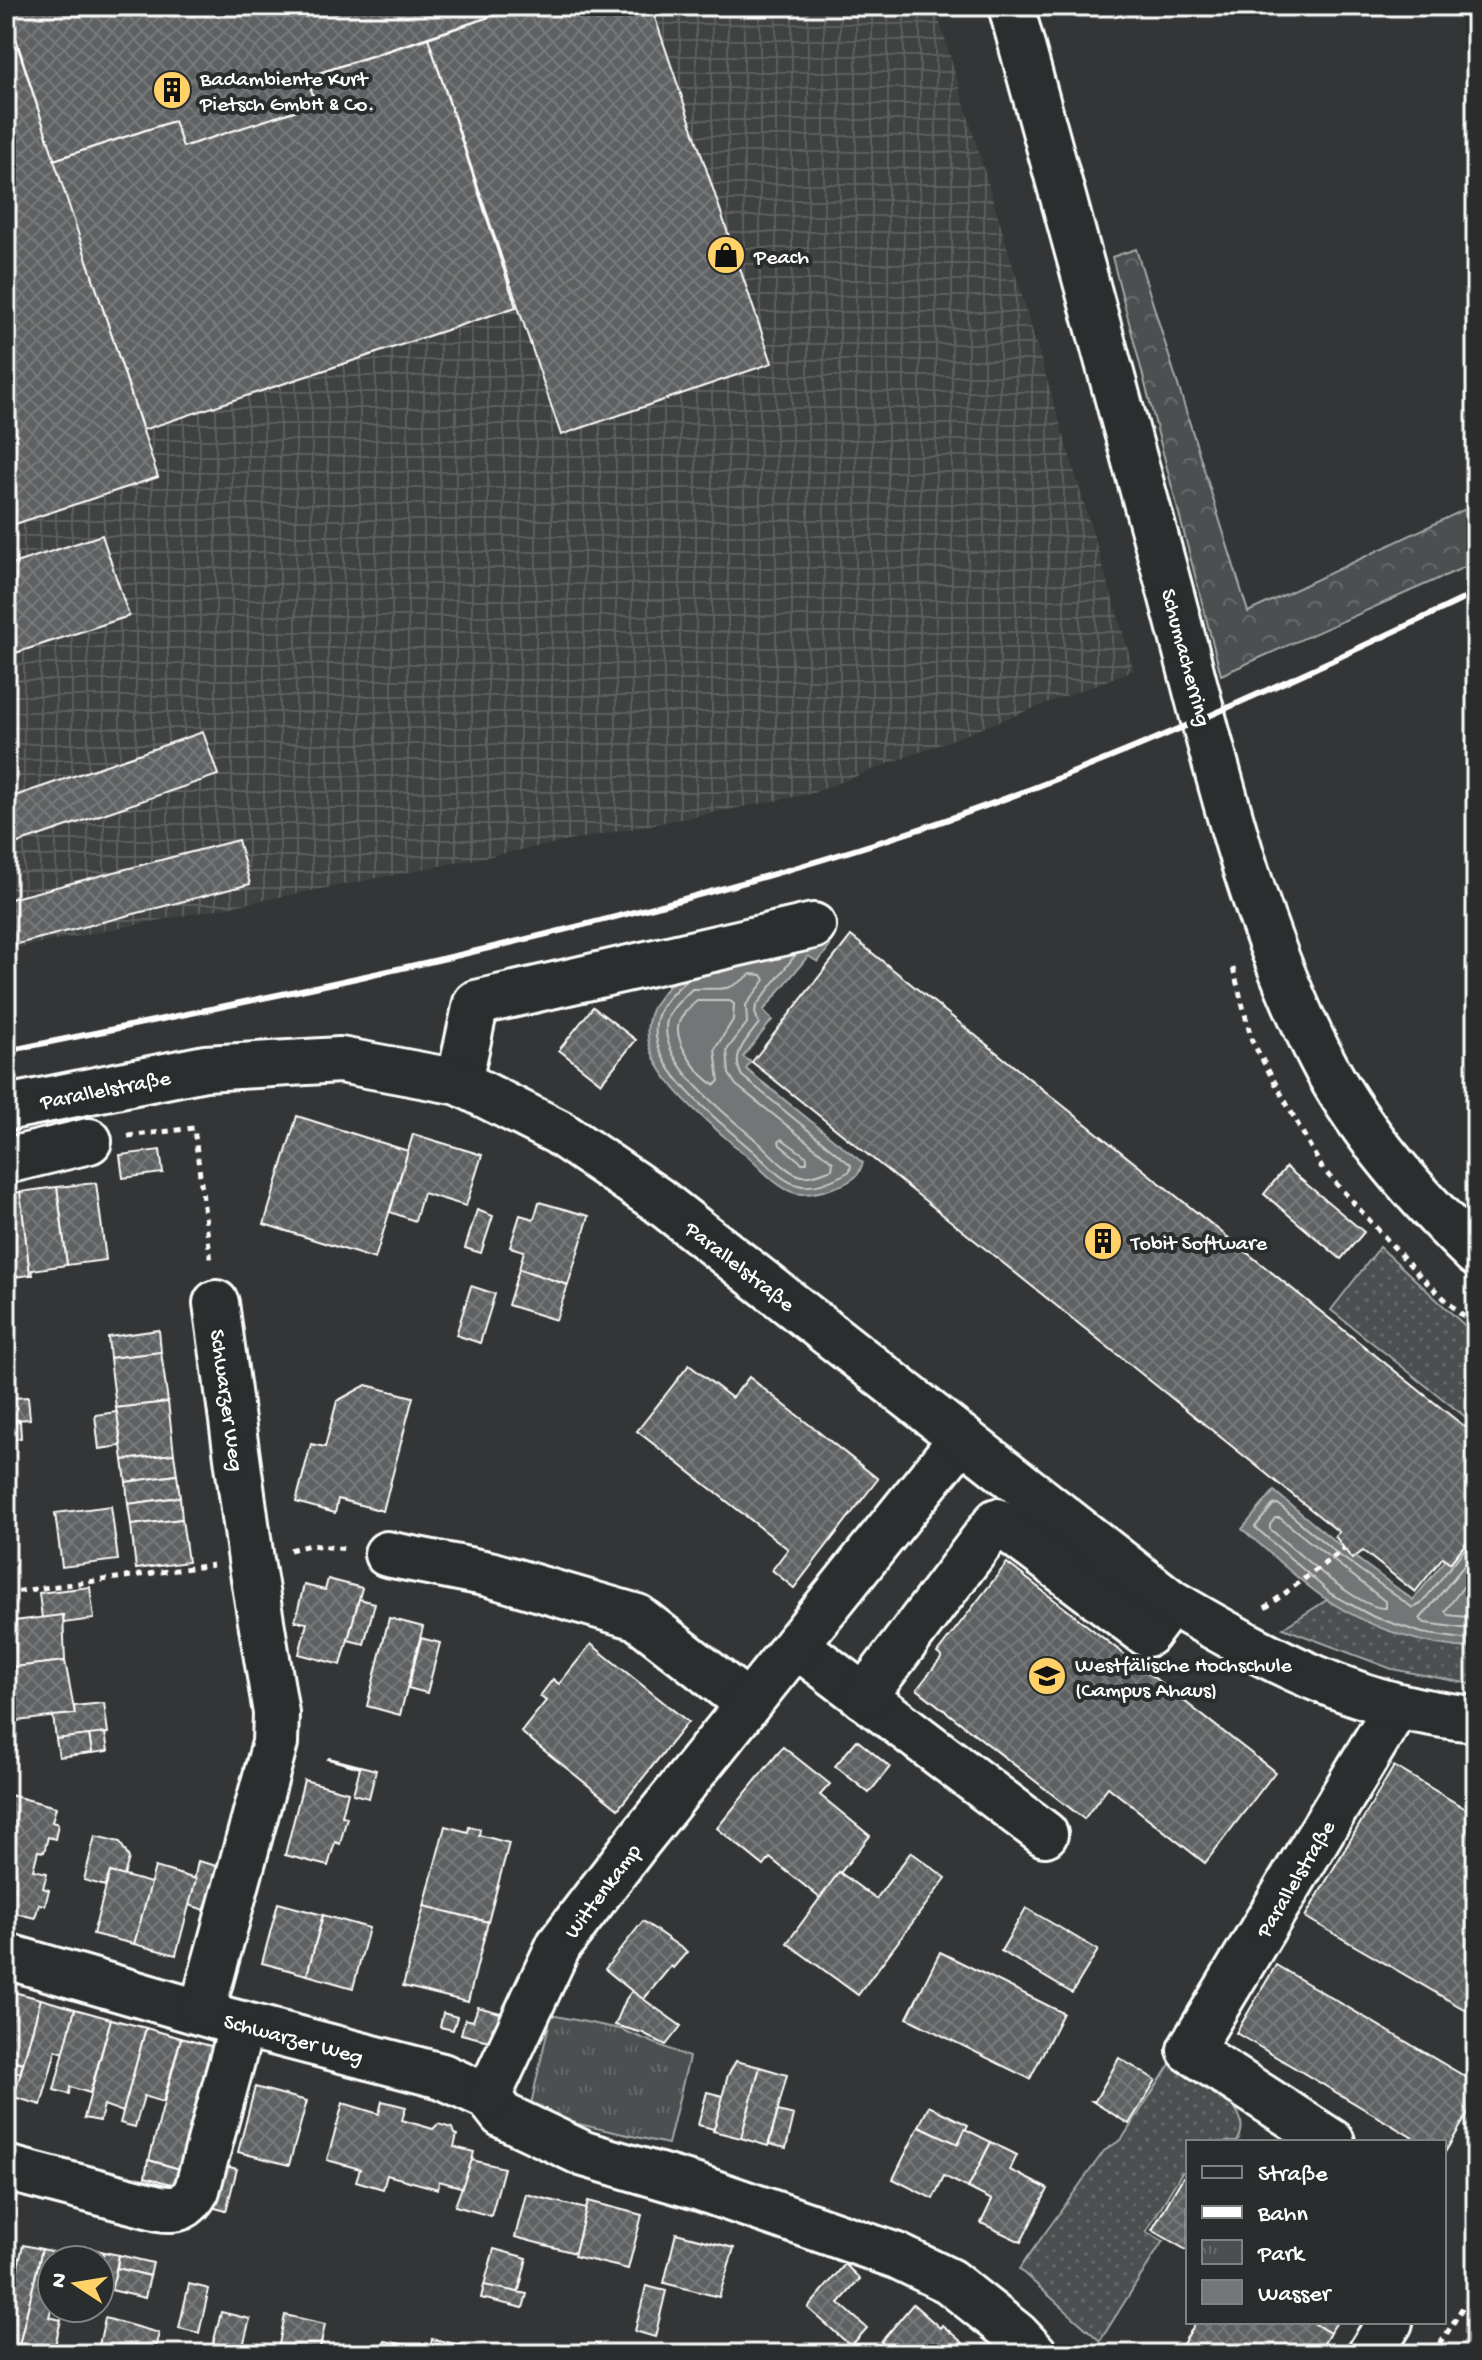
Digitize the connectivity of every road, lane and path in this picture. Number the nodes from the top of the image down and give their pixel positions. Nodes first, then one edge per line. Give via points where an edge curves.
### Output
1 (1011, 6) edge
2 (813, 926) dead end
3 (459, 1082) junction
4 (6, 1108) edge
5 (89, 1141) joint
6 (6, 1161) edge
7 (1476, 1254) edge
8 (216, 1303) joint
9 (962, 1438) junction
10 (1344, 1549) dead end
11 (387, 1554) joint
12 (251, 1560) junction
13 (1303, 1580) dead end
14 (6, 1593) edge
15 (1171, 1602) junction
16 (796, 1645) junction
17 (864, 1697) junction
18 (748, 1704) junction
19 (1397, 1706) junction
20 (1476, 1719) edge
21 (1045, 1834) dead end
22 (6, 1956) edge
23 (222, 2018) junction
24 (488, 2097) junction
25 (1329, 2140) edge
26 (6, 2168) edge
27 (1476, 2286) edge
28 (1389, 2324) edge
29 (1035, 2354) edge
30 (1370, 2354) edge
31 (1434, 2354) edge

1 - 7 street, Schumacherring via 1227,802 1272,949 1322,1060 1370,1135
2 - 3 street via 476,1003
3 - 4 street, Parallelstraße via 340,1060 205,1068
3 - 9 street, Parallelstraße via 558,1132 658,1200
5 - 6 street
5 - 8 path via 194,1128
8 - 12 street, Schwarzer Weg
9 - 15 street, Parallelstraße
9 - 16 street, Wittenkamp
10 - 13 path
11 - 12 path via 310,1545
11 - 18 street via 489,1574 637,1617
12 - 14 path
12 - 23 street, Schwarzer Weg via 276,1713 275,1743
15 - 17 street via 1147,1634 997,1521
15 - 19 street, Parallelstraße via 1263,1656 1356,1695
16 - 17 street
16 - 18 street, Wittenkamp
17 - 21 street
18 - 24 street, Wittenkamp via 559,1945
19 - 20 street, Parallelstraße
19 - 25 street, Parallelstraße via 1190,2050
22 - 23 street
23 - 24 street, Schwarzer Weg via 442,2076
23 - 26 street via 197,2190 189,2204 176,2210 159,2208
24 - 29 street, Schwarzer Weg via 502,2115 584,2154 897,2256 949,2281
27 - 31 path
28 - 30 street

